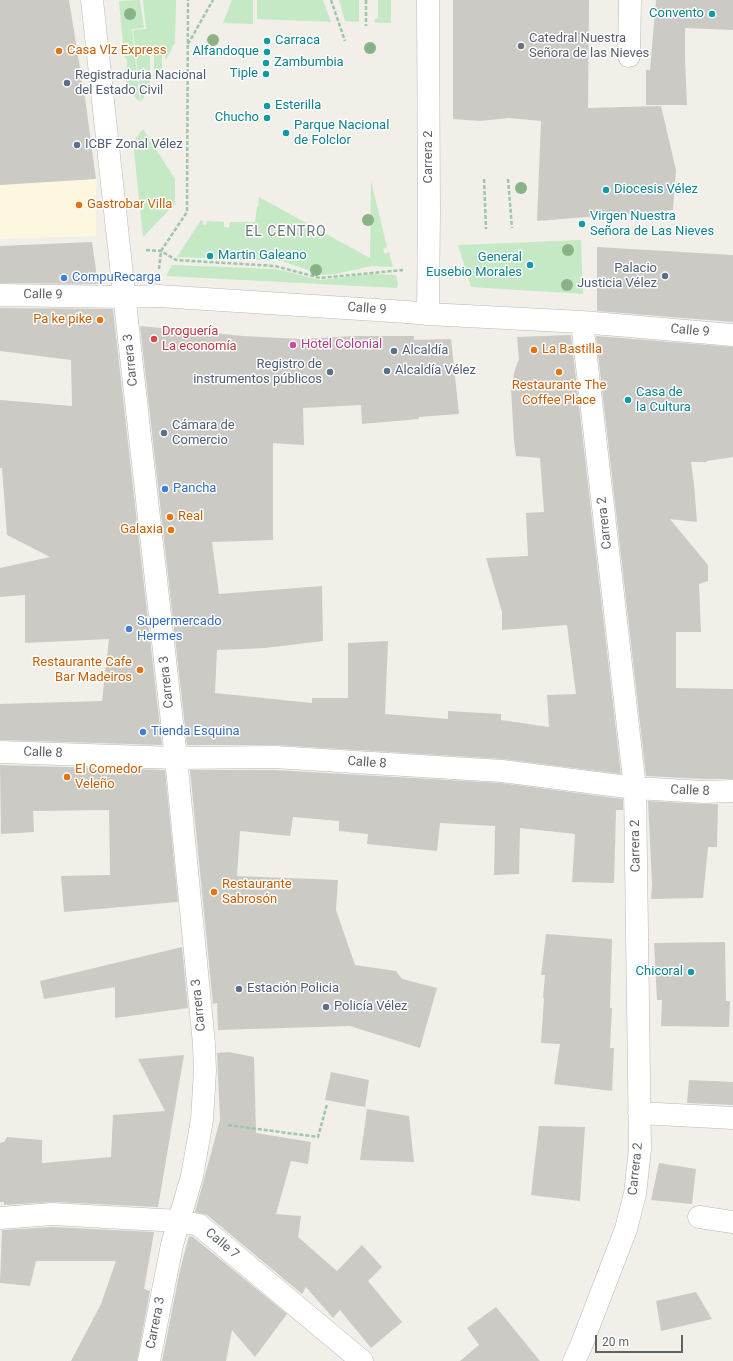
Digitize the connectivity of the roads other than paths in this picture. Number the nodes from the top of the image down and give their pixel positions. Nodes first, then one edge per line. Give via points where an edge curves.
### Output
1 (92, 0) edge
2 (428, 0) edge
3 (630, 0) edge
4 (629, 56) dead end
5 (0, 295) edge
6 (124, 297) junction
7 (428, 314) junction
8 (582, 322) junction
9 (733, 334) edge
10 (0, 752) edge
11 (176, 758) junction
12 (635, 788) junction
13 (733, 791) edge
14 (639, 1113) junction
15 (733, 1118) edge
16 (699, 1217) dead end
17 (0, 1218) edge
18 (179, 1221) junction
19 (733, 1222) edge
20 (149, 1361) edge
21 (362, 1361) edge
22 (574, 1361) edge

1 - 6 street, Carrera 3
2 - 7 street, Carrera 2
3 - 4 street
5 - 6 street, Calle 9
6 - 7 street, Calle 9 via 159,296
6 - 11 street, Carrera 3
7 - 8 street, Calle 9
8 - 9 street, Calle 9
8 - 12 street, Carrera 2
10 - 11 street, Calle 8
11 - 12 street, Calle 8 via 274,757 502,771
11 - 18 street, Carrera 3 via 205,1071 202,1120 192,1176
12 - 13 street, Calle 8
12 - 14 street, Carrera 2
14 - 15 street
14 - 22 street, Carrera 2 via 640,1148 635,1194 626,1229
16 - 19 street
17 - 18 street, Calle 7 via 52,1214
18 - 20 street, Carrera 3
18 - 21 street, Calle 7 via 199,1225

